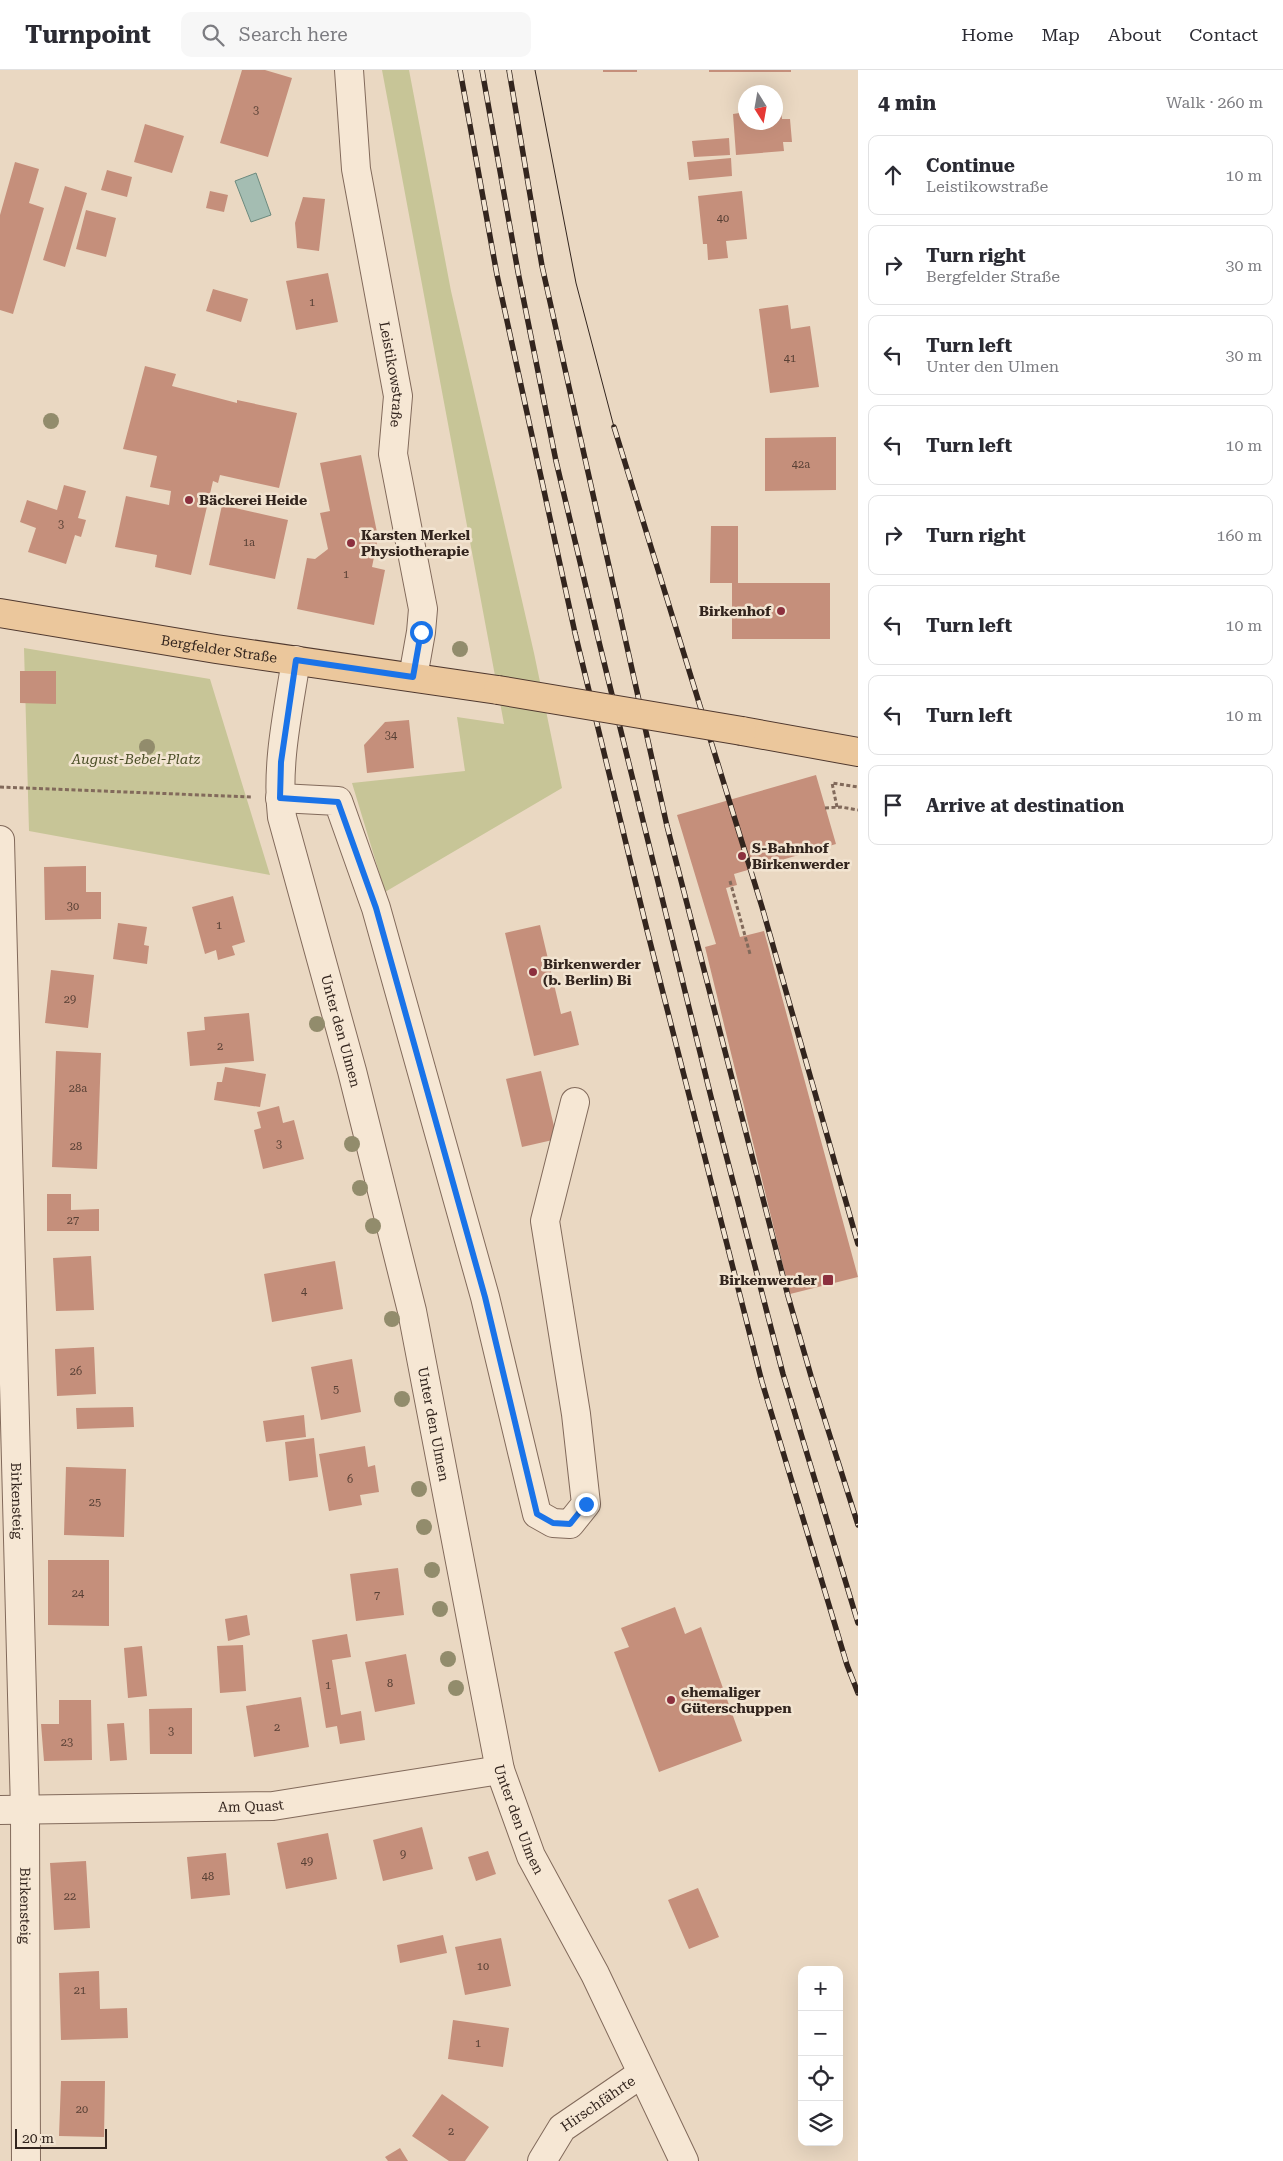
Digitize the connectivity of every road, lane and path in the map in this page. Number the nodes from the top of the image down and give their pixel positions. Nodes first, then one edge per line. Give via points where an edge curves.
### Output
1 (349, 70) edge
2 (0, 613) edge
3 (296, 660) junction
4 (413, 677) junction
5 (858, 752) edge
6 (0, 786) edge
7 (858, 787) edge
8 (280, 798) junction
9 (825, 808) dead end
10 (838, 808) junction
11 (858, 810) edge
12 (0, 840) edge
13 (730, 881) dead end
14 (750, 954) dead end
15 (575, 1102) dead end
16 (500, 1770) junction
17 (12, 1810) edge
18 (641, 2074) junction
19 (26, 2161) edge
20 (542, 2161) edge
21 (684, 2161) edge

1 - 4 street, Leistikowstraße via 356,169 398,396 393,454 422,604
2 - 3 main road, Bergfelder Straße
3 - 4 main road, Bergfelder Straße
3 - 8 street, Unter den Ulmen via 281,762
4 - 5 main road, Bergfelder Straße, bridge
6 - 8 path
7 - 10 path via 832,783
8 - 15 street via 338,802 376,908 485,1297 537,1514 553,1523 570,1524 586,1504 576,1414 545,1221
8 - 16 street, Unter den Ulmen via 287,836 352,1071 412,1311
9 - 10 path
10 - 11 path
12 - 17 street, Birkensteig
13 - 14 path
16 - 17 street, Am Quast via 273,1806
16 - 18 street, Unter den Ulmen via 531,1856 595,1974
17 - 19 street, Birkensteig
18 - 20 street, Hirschfährte via 562,2128
18 - 21 street, Unter den Ulmen

